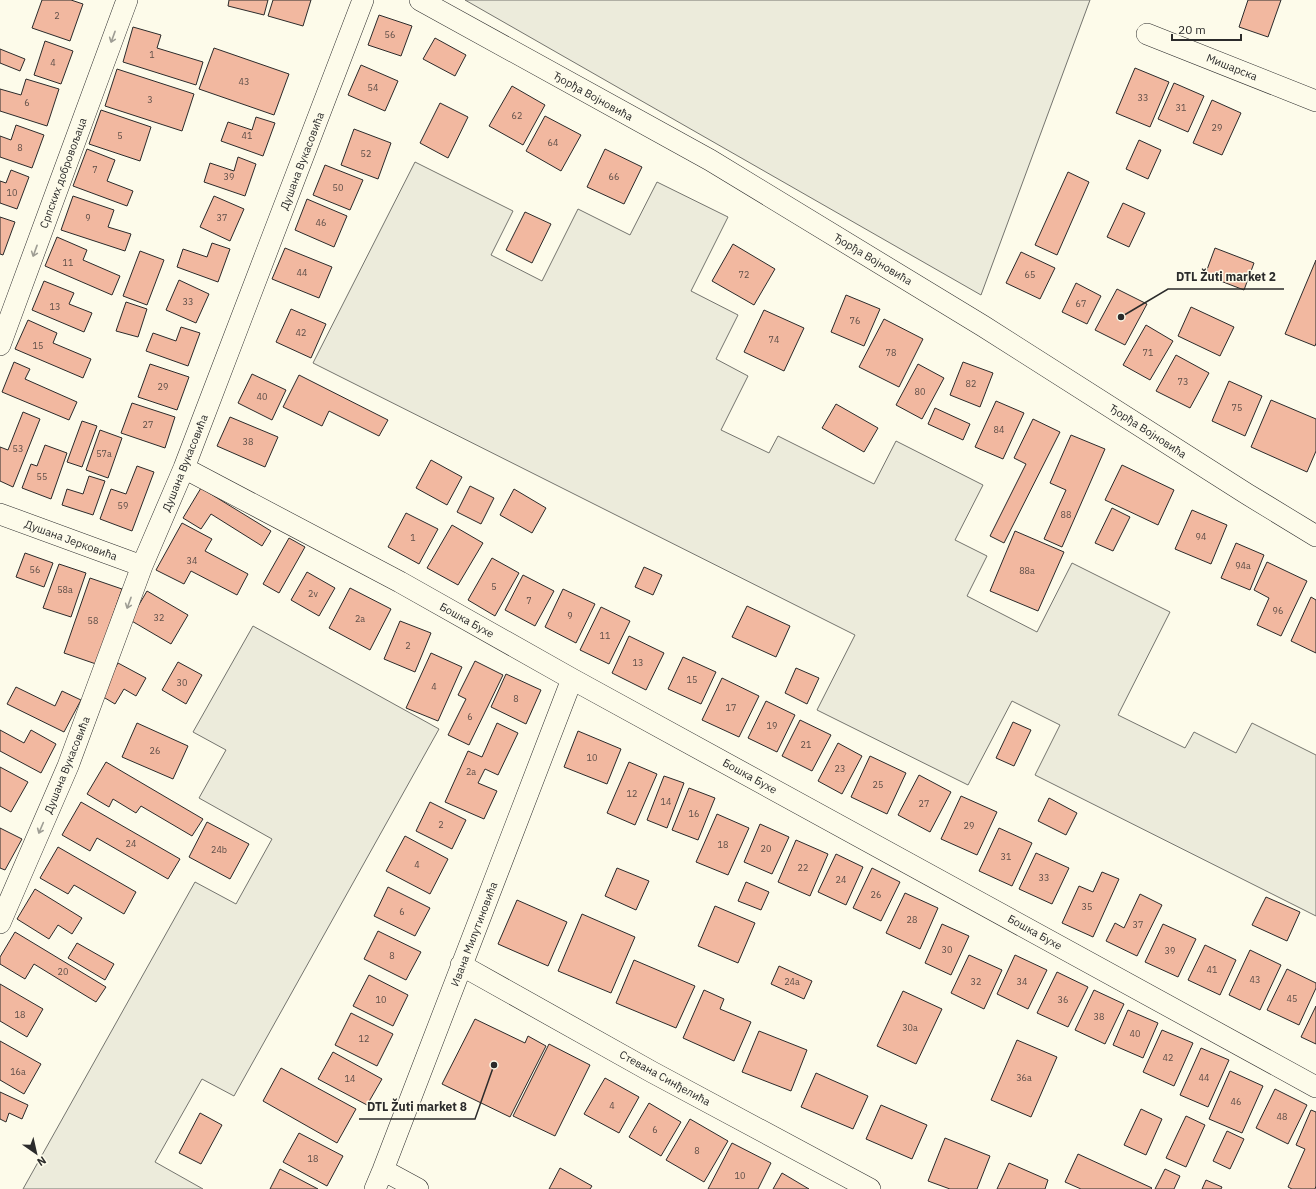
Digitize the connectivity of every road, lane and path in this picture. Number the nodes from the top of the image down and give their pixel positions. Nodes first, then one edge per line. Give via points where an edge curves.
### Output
1 (126, 0) edge
2 (363, 0) edge
3 (420, 0) edge
4 (1148, 34) dead end
5 (1316, 101) edge
6 (0, 345) edge
7 (184, 468) junction
8 (0, 514) edge
9 (1316, 536) edge
10 (142, 566) junction
11 (572, 678) junction
12 (0, 923) edge
13 (462, 965) junction
14 (1316, 1087) edge
15 (384, 1170) junction
16 (375, 1189) edge
17 (418, 1189) edge
18 (870, 1189) edge

1 -> 6 street, Српских добровољаца
2 - 7 street, Душана Вукасовића
3 - 9 street, Ђорђа Војновића via 710,160 983,326
4 - 5 street, Мишарска
7 - 10 street, Душана Вукасовића
7 - 11 street, Бошка Бухе via 400,582
8 - 10 street, Душана Јерковића
10 -> 12 street, Душана Вукасовића via 68,766
11 - 13 street, Ивана Милутиновића
11 - 14 street, Бошка Бухе
13 - 15 street, Ивана Милутиновића
13 - 18 street, Стевана Синђелића via 652,1072
15 - 16 street, Ивана Милутиновића
15 - 17 street

